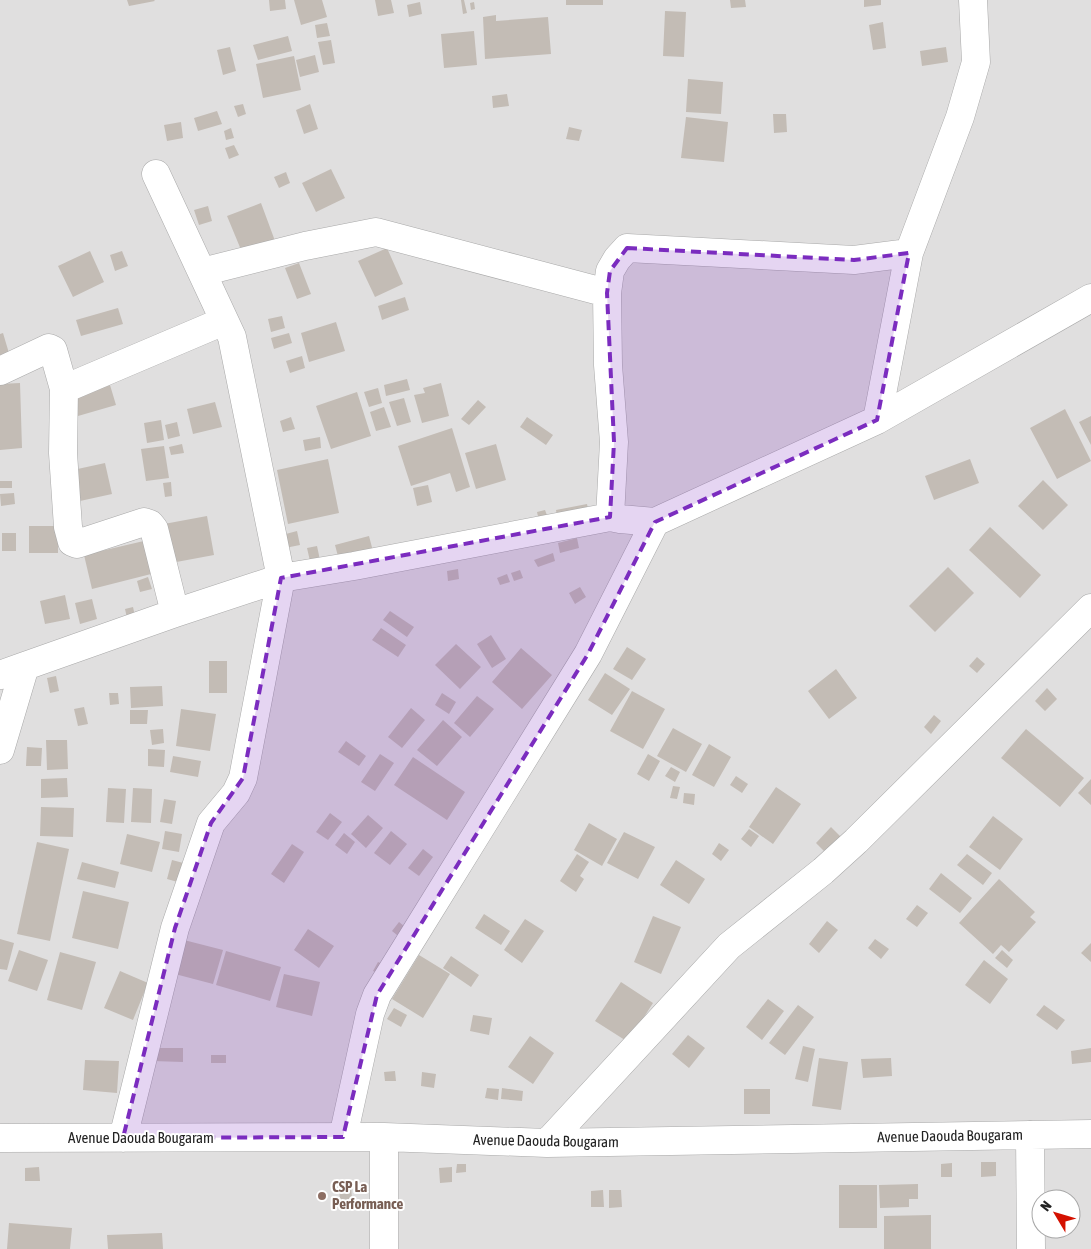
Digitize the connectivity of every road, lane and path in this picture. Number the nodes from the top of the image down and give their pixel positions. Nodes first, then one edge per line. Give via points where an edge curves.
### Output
1 (973, 0) edge
2 (156, 174) dead end
3 (909, 253) junction
4 (202, 272) junction
5 (607, 293) junction
6 (1091, 298) edge
7 (224, 321) junction
8 (0, 371) edge
9 (64, 389) junction
10 (877, 420) junction
11 (610, 516) junction
12 (655, 522) junction
13 (281, 578) junction
14 (1091, 608) edge
15 (175, 613) junction
16 (12, 671) edge
17 (0, 750) edge
18 (1091, 1134) edge
19 (1030, 1135) junction
20 (343, 1137) junction
21 (384, 1137) junction
22 (0, 1138) edge
23 (123, 1138) junction
24 (547, 1143) junction
25 (384, 1249) edge
26 (1031, 1249) edge

1 - 3 street via 976,62 960,117
2 - 4 street
3 - 5 street via 854,260 627,248 610,271
3 - 10 street
4 - 5 street via 376,232
4 - 7 street
5 - 11 street via 614,442
6 - 10 street
7 - 9 street
7 - 13 street via 232,337
8 - 9 street via 48,348 53,350
9 - 15 street via 63,453 68,528 72,542 77,544 144,522 150,524
10 - 12 street
11 - 12 street
11 - 13 street
12 - 20 street via 588,654 377,995
13 - 15 street
13 - 23 street via 244,778 211,823 175,928
14 - 24 street via 856,841 729,946
15 - 16 street
16 - 17 street
18 - 19 street, Avenue Daouda Bougaram
19 - 24 street, Avenue Daouda Bougaram
19 - 26 street
20 - 21 street, Avenue Daouda Bougaram
20 - 23 street, Avenue Daouda Bougaram
21 - 24 street, Avenue Daouda Bougaram
21 - 25 street
22 - 23 street, Avenue Daouda Bougaram

